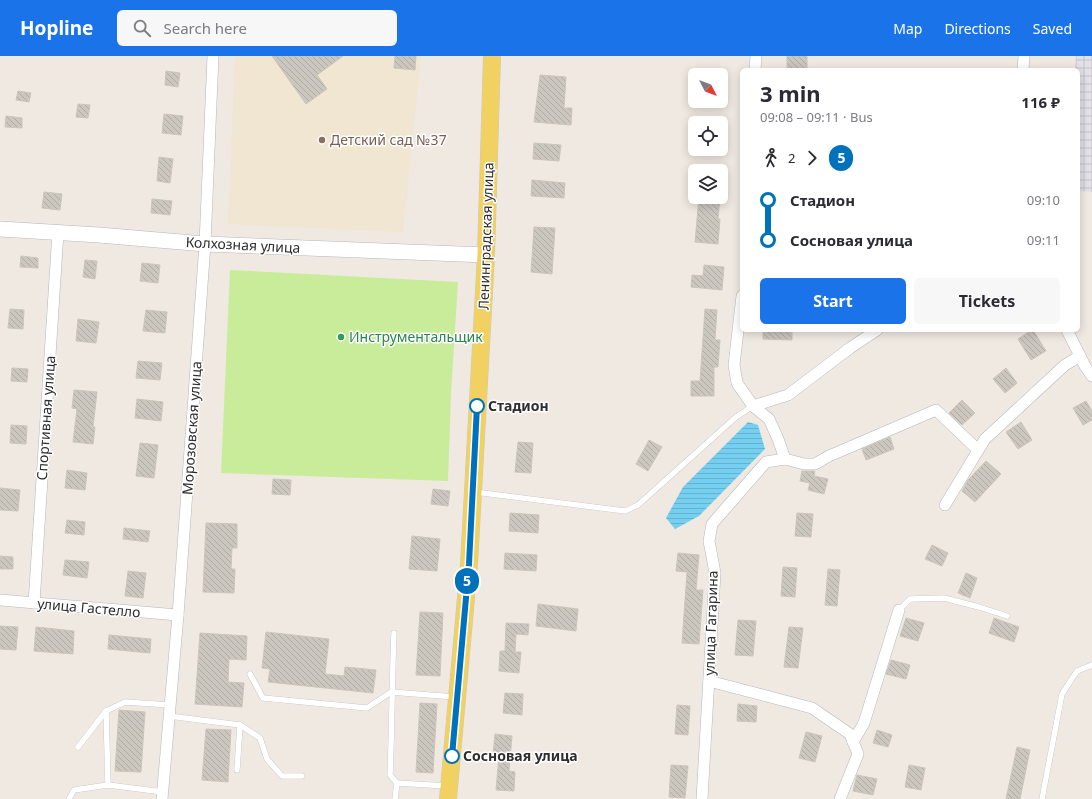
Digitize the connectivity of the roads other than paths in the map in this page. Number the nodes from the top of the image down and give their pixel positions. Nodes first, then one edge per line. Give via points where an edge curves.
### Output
1 (213, 56) edge
2 (492, 56) edge
3 (756, 56) edge
4 (1024, 56) edge
5 (755, 68) edge
6 (1023, 68) edge
7 (0, 229) edge
8 (58, 232) junction
9 (205, 244) junction
10 (486, 255) junction
11 (740, 313) edge
12 (874, 332) edge
13 (1068, 332) edge
14 (1080, 356) junction
15 (1092, 376) edge
16 (753, 406) junction
17 (978, 450) junction
18 (785, 459) junction
19 (473, 492) junction
20 (945, 505) dead end
21 (0, 600) edge
22 (34, 603) junction
23 (899, 610) joint
24 (178, 615) junction
25 (1007, 616) dead end
26 (394, 633) dead end
27 (1092, 665) edge
28 (250, 674) dead end
29 (709, 681) junction
30 (391, 692) junction
31 (457, 697) junction
32 (170, 710) junction
33 (106, 711) junction
34 (240, 726) junction
35 (853, 742) junction
36 (78, 747) dead end
37 (237, 770) dead end
38 (302, 776) dead end
39 (397, 783) junction
40 (108, 784) junction
41 (449, 793) edge
42 (162, 795) edge
43 (69, 799) edge
44 (396, 799) edge
45 (702, 799) edge
46 (840, 799) edge
47 (1042, 799) edge

1 - 9 street, Морозовская улица
2 - 10 main road, Ленинградская улица
3 - 5 street
4 - 6 street
7 - 8 main road, Колхозная улица
8 - 9 main road, Колхозная улица
8 - 22 street, Спортивная улица
9 - 10 main road, Колхозная улица
9 - 24 street, Морозовская улица
10 - 19 main road, Ленинградская улица
11 - 16 street via 734,365 737,383
12 - 16 street via 788,395
13 - 14 street
14 - 15 street
14 - 17 street via 1065,365 985,439
16 - 18 street via 769,419
16 - 19 lane via 736,417 638,505 625,512
17 - 18 street, улица Гагарина via 936,410 816,464
17 - 20 street
18 - 29 street, улица Гагарина via 766,462 712,524 709,540 715,573
19 - 31 main road, Ленинградская улица
21 - 22 street, улица Гастелло
22 - 24 street, улица Гастелло
23 - 25 lane via 910,599 944,598
23 - 35 street via 864,722
24 - 32 street, Морозовская улица
26 - 30 lane
27 - 47 lane via 1077,671 1062,694
28 - 30 lane via 263,698 367,708
29 - 35 street via 812,708 850,734
29 - 45 street, улица Гагарина
30 - 31 lane
30 - 39 lane via 390,775
31 - 41 main road, Ленинградская улица
32 - 33 lane via 125,702
32 - 34 lane
32 - 42 street, Морозовская улица
33 - 36 lane
33 - 40 lane
34 - 37 lane
34 - 38 lane via 260,738 267,759 282,776
35 - 46 street via 858,754
39 - 41 lane
39 - 44 lane
40 - 42 lane
40 - 43 lane via 74,790

